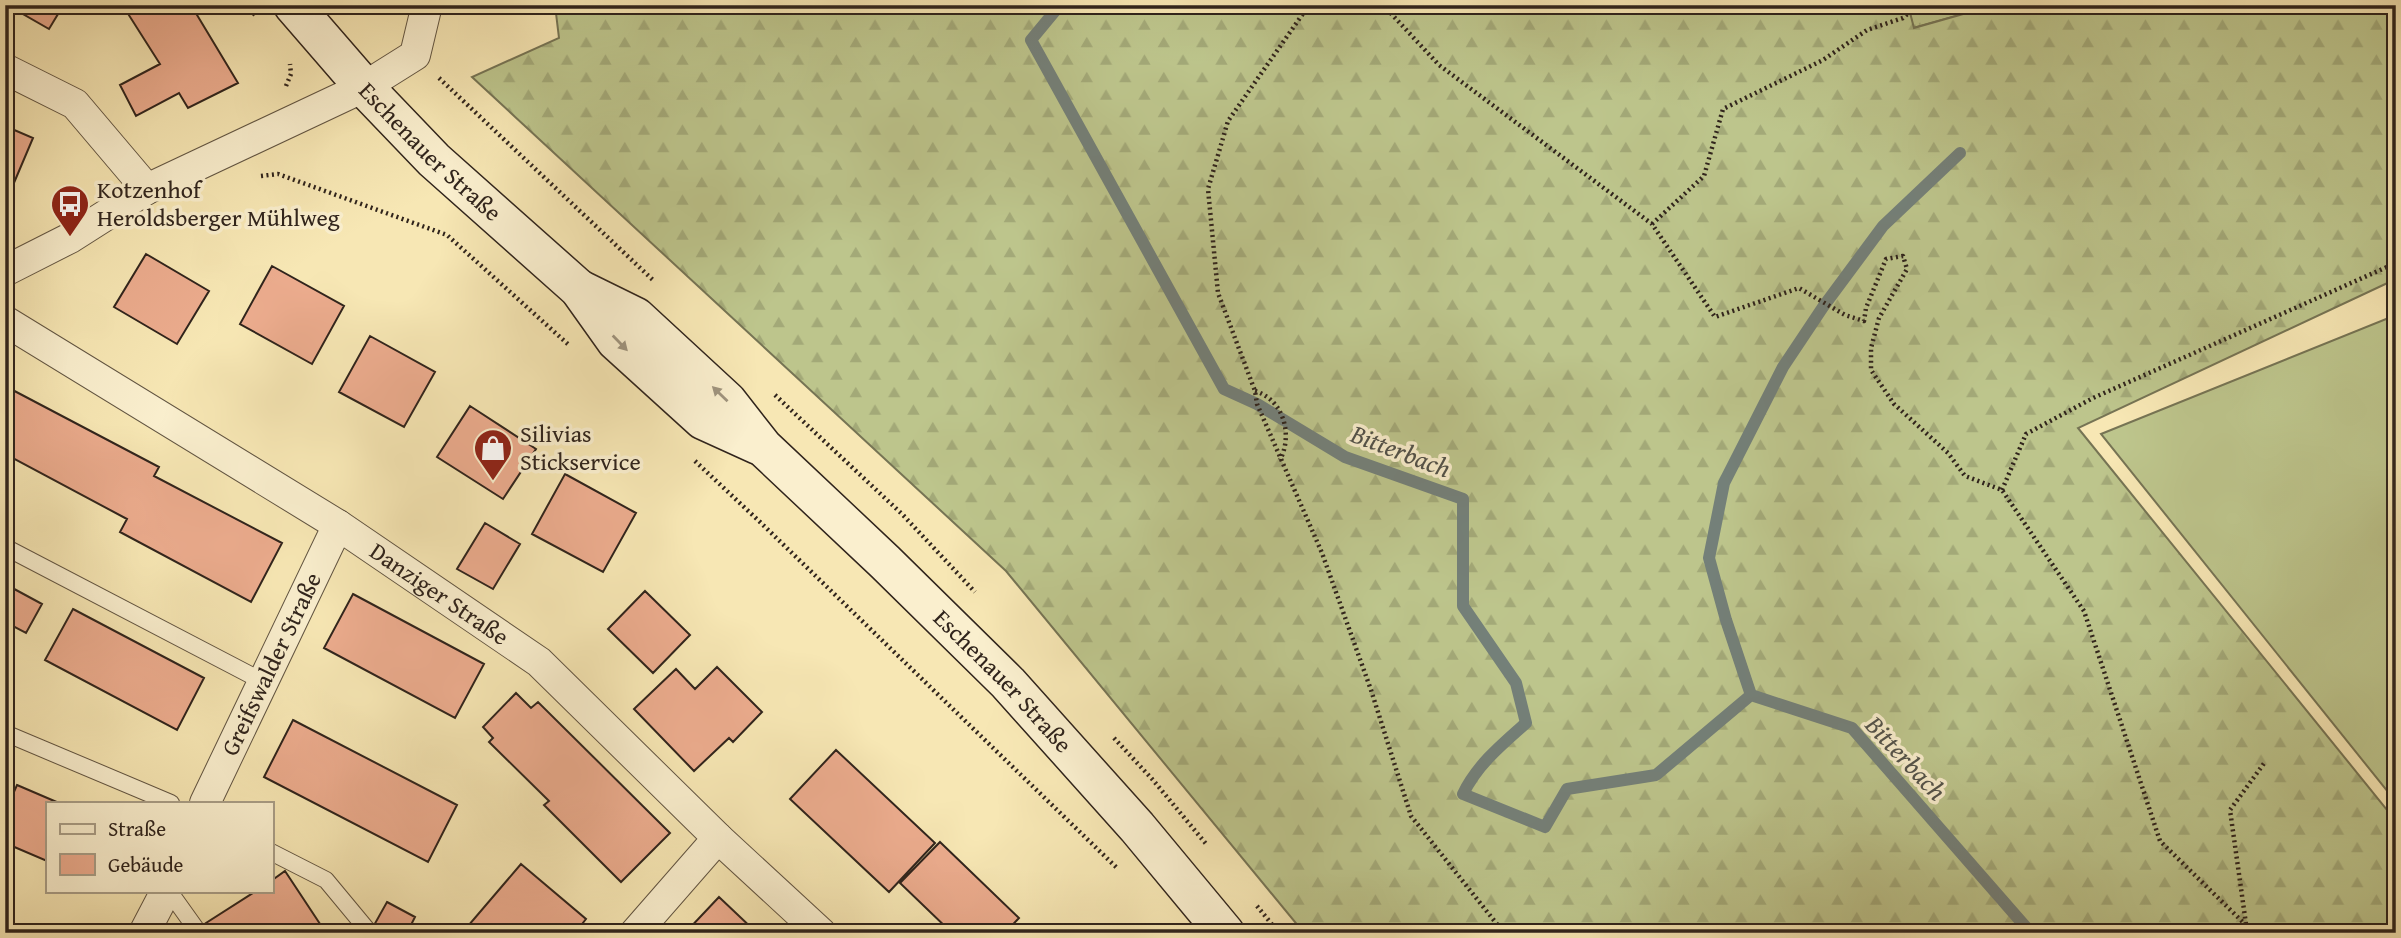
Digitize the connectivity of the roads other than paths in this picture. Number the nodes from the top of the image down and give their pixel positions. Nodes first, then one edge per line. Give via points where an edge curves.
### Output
1 (293, 5) edge
2 (422, 5) edge
3 (5, 69) edge
4 (364, 87) junction
5 (147, 190) junction
6 (5, 271) edge
7 (5, 321) edge
8 (338, 525) junction
9 (5, 547) edge
10 (262, 681) junction
11 (5, 733) edge
12 (169, 802) edge
13 (205, 802) edge
14 (718, 838) junction
15 (273, 853) edge
16 (167, 892) edge
17 (169, 892) edge
18 (144, 933) edge
19 (199, 933) edge
20 (370, 933) edge
21 (635, 933) edge
22 (821, 933) edge
23 (1225, 933) edge

1 - 4 main road, Eschenauer Straße
2 - 4 street via 426,9 415,55
3 - 5 street via 75,104
4 - 5 street
4 - 23 main road, Eschenauer Straße via 434,160 579,289 617,341 704,420 763,447 885,562 1008,683
5 - 6 street via 70,239
7 - 8 street, Danziger Straße
8 - 10 street, Greifswalder Straße
8 - 14 street, Danziger Straße via 539,662
9 - 10 lane
10 - 13 street, Greifswalder Straße
11 - 12 lane
14 - 21 street
14 - 22 street, Danziger Straße
15 - 20 lane via 326,880
16 - 18 street
17 - 19 lane

